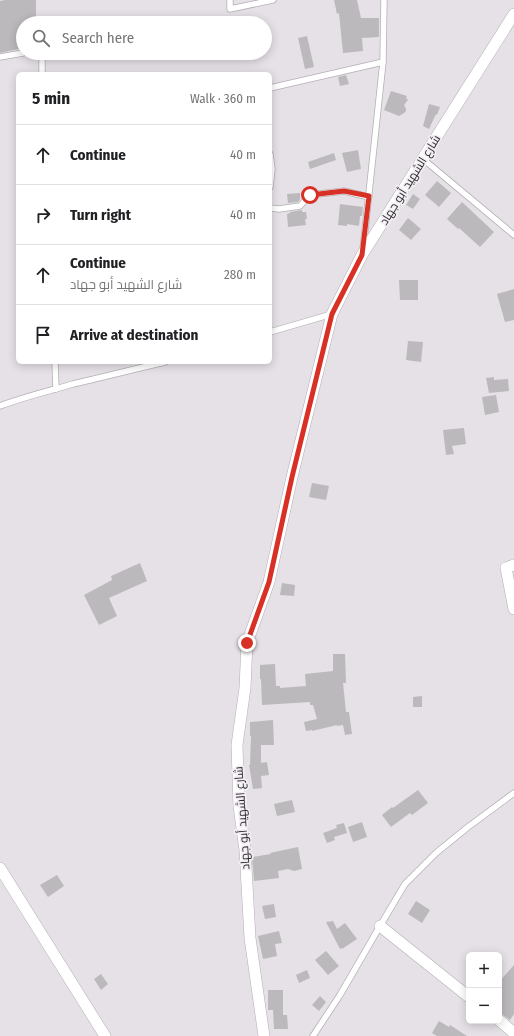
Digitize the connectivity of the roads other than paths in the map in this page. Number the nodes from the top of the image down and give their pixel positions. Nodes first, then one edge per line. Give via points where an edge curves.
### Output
1 (230, 0) edge
2 (274, 0) edge
3 (384, 0) edge
4 (514, 14) edge
5 (16, 54) edge
6 (0, 57) edge
7 (42, 60) edge
8 (383, 62) junction
9 (42, 72) edge
10 (272, 88) edge
11 (423, 159) junction
12 (369, 196) junction
13 (272, 208) edge
14 (514, 235) edge
15 (362, 255) junction
16 (332, 314) junction
17 (272, 331) edge
18 (55, 364) edge
19 (156, 364) edge
20 (56, 389) junction
21 (0, 406) edge
22 (514, 565) edge
23 (514, 609) edge
24 (514, 792) edge
25 (0, 868) edge
26 (380, 926) junction
27 (466, 994) edge
28 (502, 1023) edge
29 (514, 1033) edge
30 (105, 1036) edge
31 (264, 1036) edge
32 (313, 1036) edge

1 - 2 lane via 230,9
3 - 8 lane
4 - 11 street, شارع الشهيد أبو جهاد
5 - 6 lane
7 - 9 lane
8 - 10 lane
8 - 12 lane
11 - 14 lane
11 - 15 street, شارع الشهيد أبو جهاد
12 - 13 lane via 344,191 310,195 300,206
12 - 15 lane
15 - 16 street, شارع الشهيد أبو جهاد
16 - 17 lane
16 - 31 street, شارع الشهيد أبو جهاد via 269,582 247,643 245,688 237,745 238,806 250,938
18 - 20 lane
19 - 20 lane
20 - 21 lane
22 - 23 street via 506,568
24 - 26 lane via 436,853 405,884
25 - 30 street
26 - 27 street
26 - 32 lane
28 - 29 street

